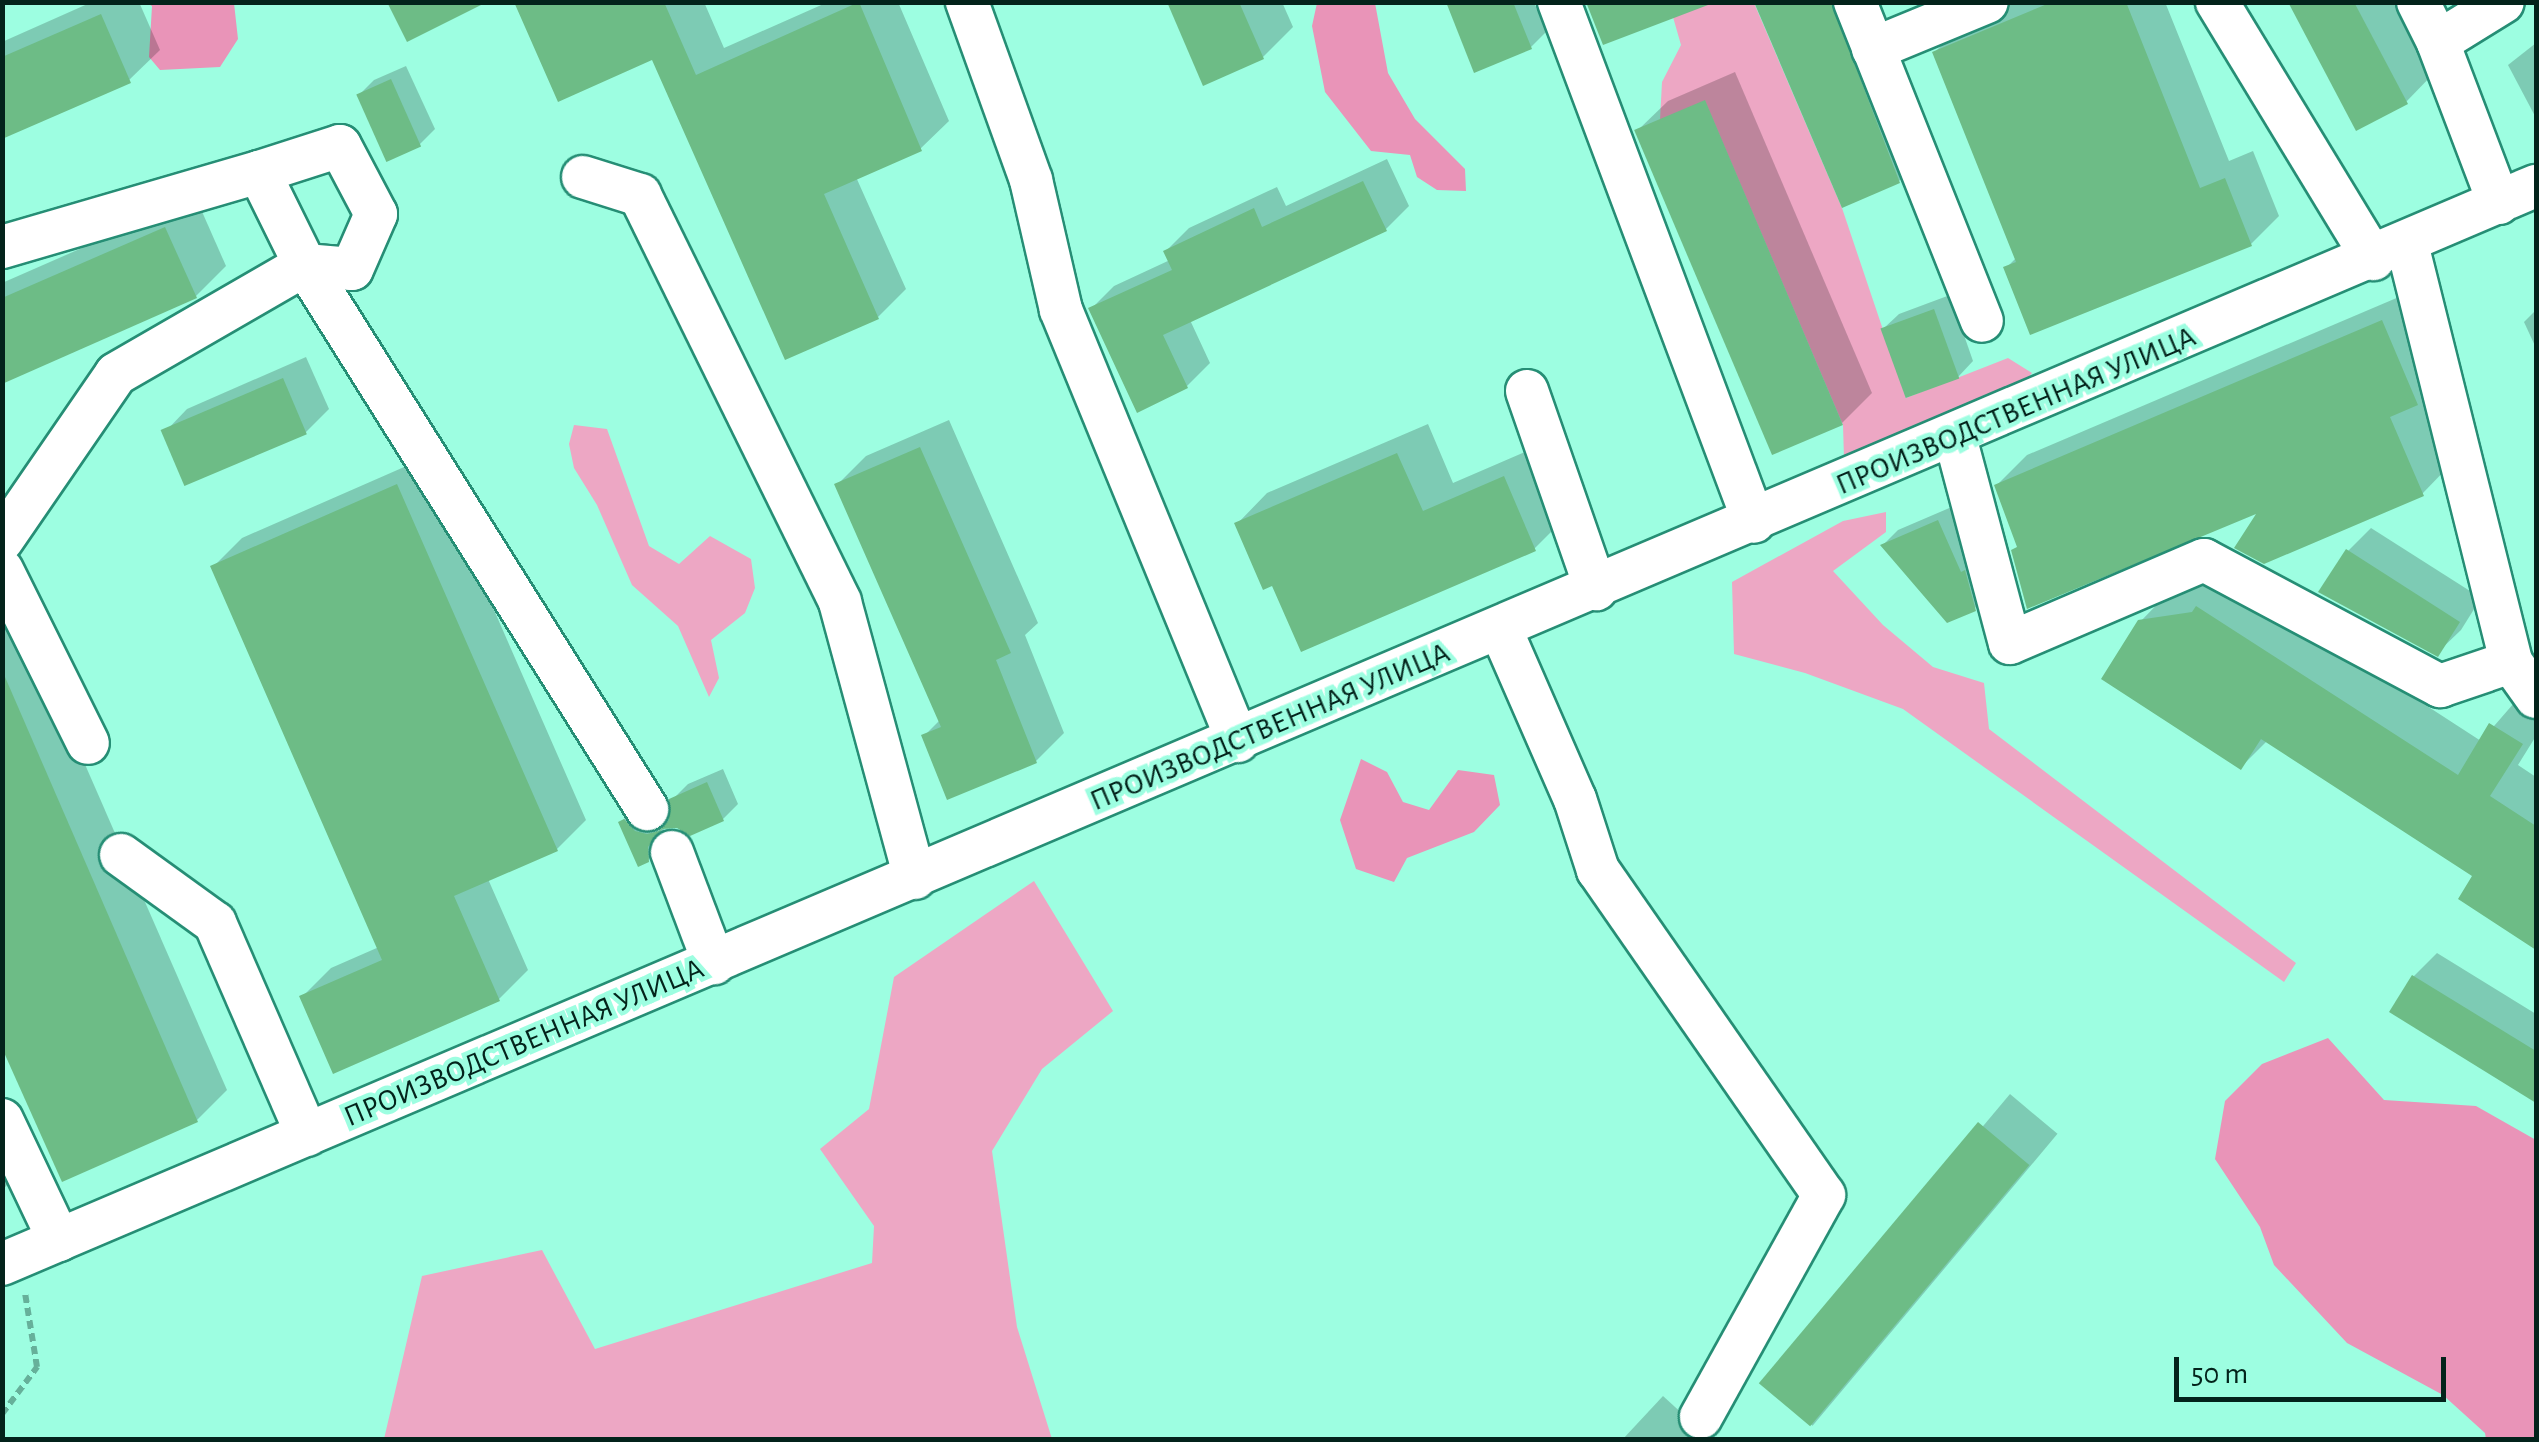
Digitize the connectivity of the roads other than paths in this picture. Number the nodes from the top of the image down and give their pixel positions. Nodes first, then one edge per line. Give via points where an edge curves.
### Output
1 (968, 2) edge
2 (1559, 2) edge
3 (1855, 2) edge
4 (1987, 2) edge
5 (2217, 2) edge
6 (2418, 2) edge
7 (2503, 2) edge
8 (2438, 42) junction
9 (1874, 49) junction
10 (259, 172) junction
11 (583, 177) dead end
12 (2518, 195) edge
13 (2, 247) edge
14 (2390, 252) junction
15 (305, 265) junction
16 (1982, 321) dead end
17 (1527, 391) dead end
18 (1954, 437) junction
19 (1754, 522) junction
20 (2, 540) edge
21 (2, 570) edge
22 (1596, 589) junction
23 (1500, 630) junction
24 (2512, 662) junction
25 (2536, 697) edge
26 (1238, 741) junction
27 (88, 743) dead end
28 (646, 808) dead end
29 (672, 852) dead end
30 (121, 855) dead end
31 (915, 878) junction
32 (714, 963) junction
33 (2, 1120) edge
34 (307, 1135) junction
35 (59, 1240) junction
36 (11, 1260) edge
37 (1701, 1417) dead end

1 - 26 street via 1031,180 1061,310
2 - 19 street
3 - 9 street
4 - 9 street
5 - 14 street
6 - 8 street
7 - 8 street
8 - 12 street
9 - 16 street
10 - 13 street
10 - 15 street
10 - 15 street via 340,146 376,214 352,269
11 - 31 street via 640,195 840,602
12 - 14 street, ПРОИЗВОДСТВЕННАЯ УЛИЦА
14 - 18 street, ПРОИЗВОДСТВЕННАЯ УЛИЦА
14 - 24 street
15 - 20 street via 116,374
15 - 28 street
17 - 22 street
18 - 19 street, ПРОИЗВОДСТВЕННАЯ УЛИЦА
18 - 24 street via 2010,643 2204,560 2440,686
19 - 22 street, ПРОИЗВОДСТВЕННАЯ УЛИЦА
21 - 27 street
22 - 23 street, ПРОИЗВОДСТВЕННАЯ УЛИЦА
23 - 26 street, ПРОИЗВОДСТВЕННАЯ УЛИЦА
23 - 37 street via 1575,799 1598,870 1824,1195
24 - 25 street
26 - 31 street, ПРОИЗВОДСТВЕННАЯ УЛИЦА
29 - 32 street
30 - 34 street via 215,923
31 - 32 street, ПРОИЗВОДСТВЕННАЯ УЛИЦА
32 - 34 street, ПРОИЗВОДСТВЕННАЯ УЛИЦА
33 - 35 street
34 - 35 street, ПРОИЗВОДСТВЕННАЯ УЛИЦА
35 - 36 street, ПРОИЗВОДСТВЕННАЯ УЛИЦА

